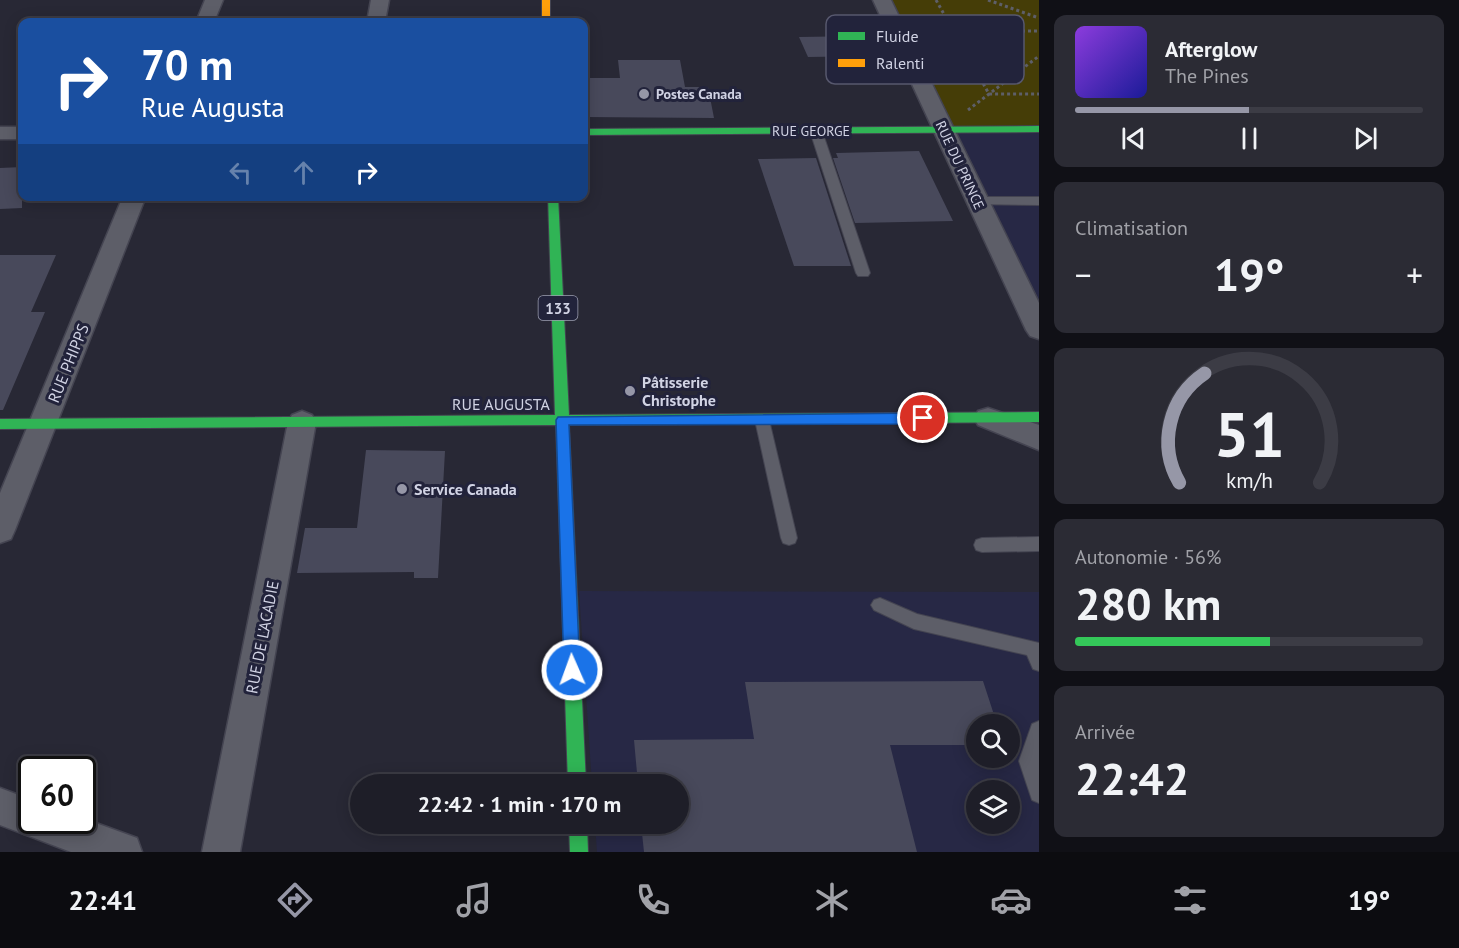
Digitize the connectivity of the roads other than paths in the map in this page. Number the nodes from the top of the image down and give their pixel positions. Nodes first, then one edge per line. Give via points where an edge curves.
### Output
1 (214, 0) edge
2 (380, 0) edge
3 (546, 0) edge
4 (882, 0) edge
5 (889, 15) edge
6 (207, 18) edge
7 (377, 18) edge
8 (546, 18) edge
9 (922, 84) edge
10 (1039, 129) edge
11 (816, 130) junction
12 (943, 130) junction
13 (588, 132) edge
14 (18, 133) edge
15 (0, 134) edge
16 (133, 201) edge
17 (553, 201) edge
18 (977, 201) junction
19 (1039, 201) edge
20 (862, 273) dead end
21 (1039, 330) edge
22 (1039, 417) edge
23 (988, 418) junction
24 (562, 420) junction
25 (762, 420) junction
26 (302, 422) junction
27 (0, 424) edge
28 (42, 424) junction
29 (1039, 439) edge
30 (0, 530) edge
31 (789, 538) dead end
32 (1039, 544) edge
33 (982, 545) dead end
34 (880, 605) dead end
35 (1039, 663) edge
36 (1039, 730) edge
37 (577, 774) edge
38 (1039, 793) edge
39 (0, 806) edge
40 (18, 813) edge
41 (74, 834) edge
42 (578, 834) edge
43 (123, 852) edge
44 (221, 852) edge
45 (579, 852) edge

1 - 6 street
2 - 7 street
3 - 8 main road
4 - 5 street, RUE DU PRINCE
9 - 12 street, RUE DU PRINCE
10 - 12 main road, RUE GEORGE
11 - 12 main road, RUE GEORGE
11 - 13 main road, RUE GEORGE
11 - 20 lane
12 - 18 street, RUE DU PRINCE
14 - 15 street
16 - 28 street, RUE PHIPPS
17 - 24 main road, 133
18 - 19 lane
18 - 21 street, RUE DU PRINCE
22 - 23 main road, RUE AUGUSTA
23 - 25 main road, RUE AUGUSTA
23 - 29 street
24 - 25 main road, RUE AUGUSTA
24 - 26 main road, RUE AUGUSTA
24 - 37 main road, 133
25 - 31 lane
26 - 28 main road, RUE AUGUSTA
26 - 44 street, RUE DE L'ACADIE
27 - 28 main road, RUE AUGUSTA
28 - 30 street, RUE PHIPPS
32 - 33 lane
34 - 35 lane via 914,621 1033,649
36 - 38 lane via 1029,761
39 - 40 street
41 - 43 street
42 - 45 main road

